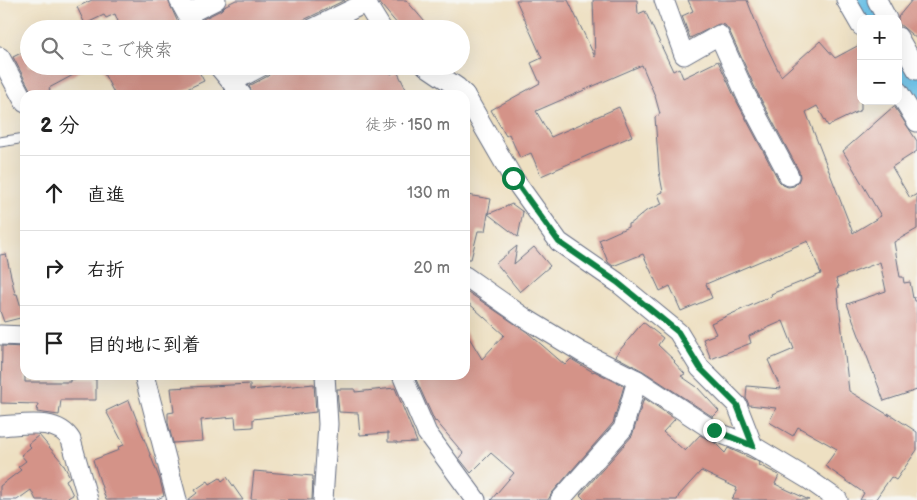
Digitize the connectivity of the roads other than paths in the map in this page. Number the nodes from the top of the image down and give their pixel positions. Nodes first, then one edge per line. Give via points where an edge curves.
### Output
1 (216, 0) edge
2 (664, 0) edge
3 (846, 0) edge
4 (877, 0) edge
5 (365, 1) edge
6 (187, 14) edge
7 (885, 15) edge
8 (857, 19) edge
9 (329, 20) edge
10 (377, 20) edge
11 (902, 55) edge
12 (0, 57) edge
13 (225, 75) edge
14 (252, 75) edge
15 (439, 75) edge
16 (908, 81) edge
17 (237, 89) edge
18 (460, 90) edge
19 (20, 94) edge
20 (470, 104) edge
21 (917, 122) edge
22 (20, 139) edge
23 (0, 142) edge
24 (789, 176) dead end
25 (470, 281) edge
26 (0, 335) edge
27 (20, 336) edge
28 (145, 380) edge
29 (325, 380) edge
30 (404, 380) edge
31 (637, 380) junction
32 (0, 426) edge
33 (753, 446) junction
34 (88, 500) edge
35 (177, 500) edge
36 (323, 500) edge
37 (476, 500) edge
38 (560, 500) edge
39 (838, 500) edge

1 - 6 street
2 - 24 street via 684,55 719,36
3 - 8 street
4 - 7 street
5 - 9 street
5 - 10 street
11 - 16 street
12 - 19 street
13 - 17 street
14 - 17 street
15 - 18 street
16 - 21 street
20 - 33 street via 513,178 559,242 617,282 678,332 700,368 737,405
22 - 23 lane
25 - 31 street via 565,343
26 - 27 street
28 - 35 street
29 - 36 street via 328,424
30 - 37 street via 427,433
31 - 33 street via 714,430
31 - 38 street via 623,429
32 - 34 street via 52,425 66,432
33 - 39 street

